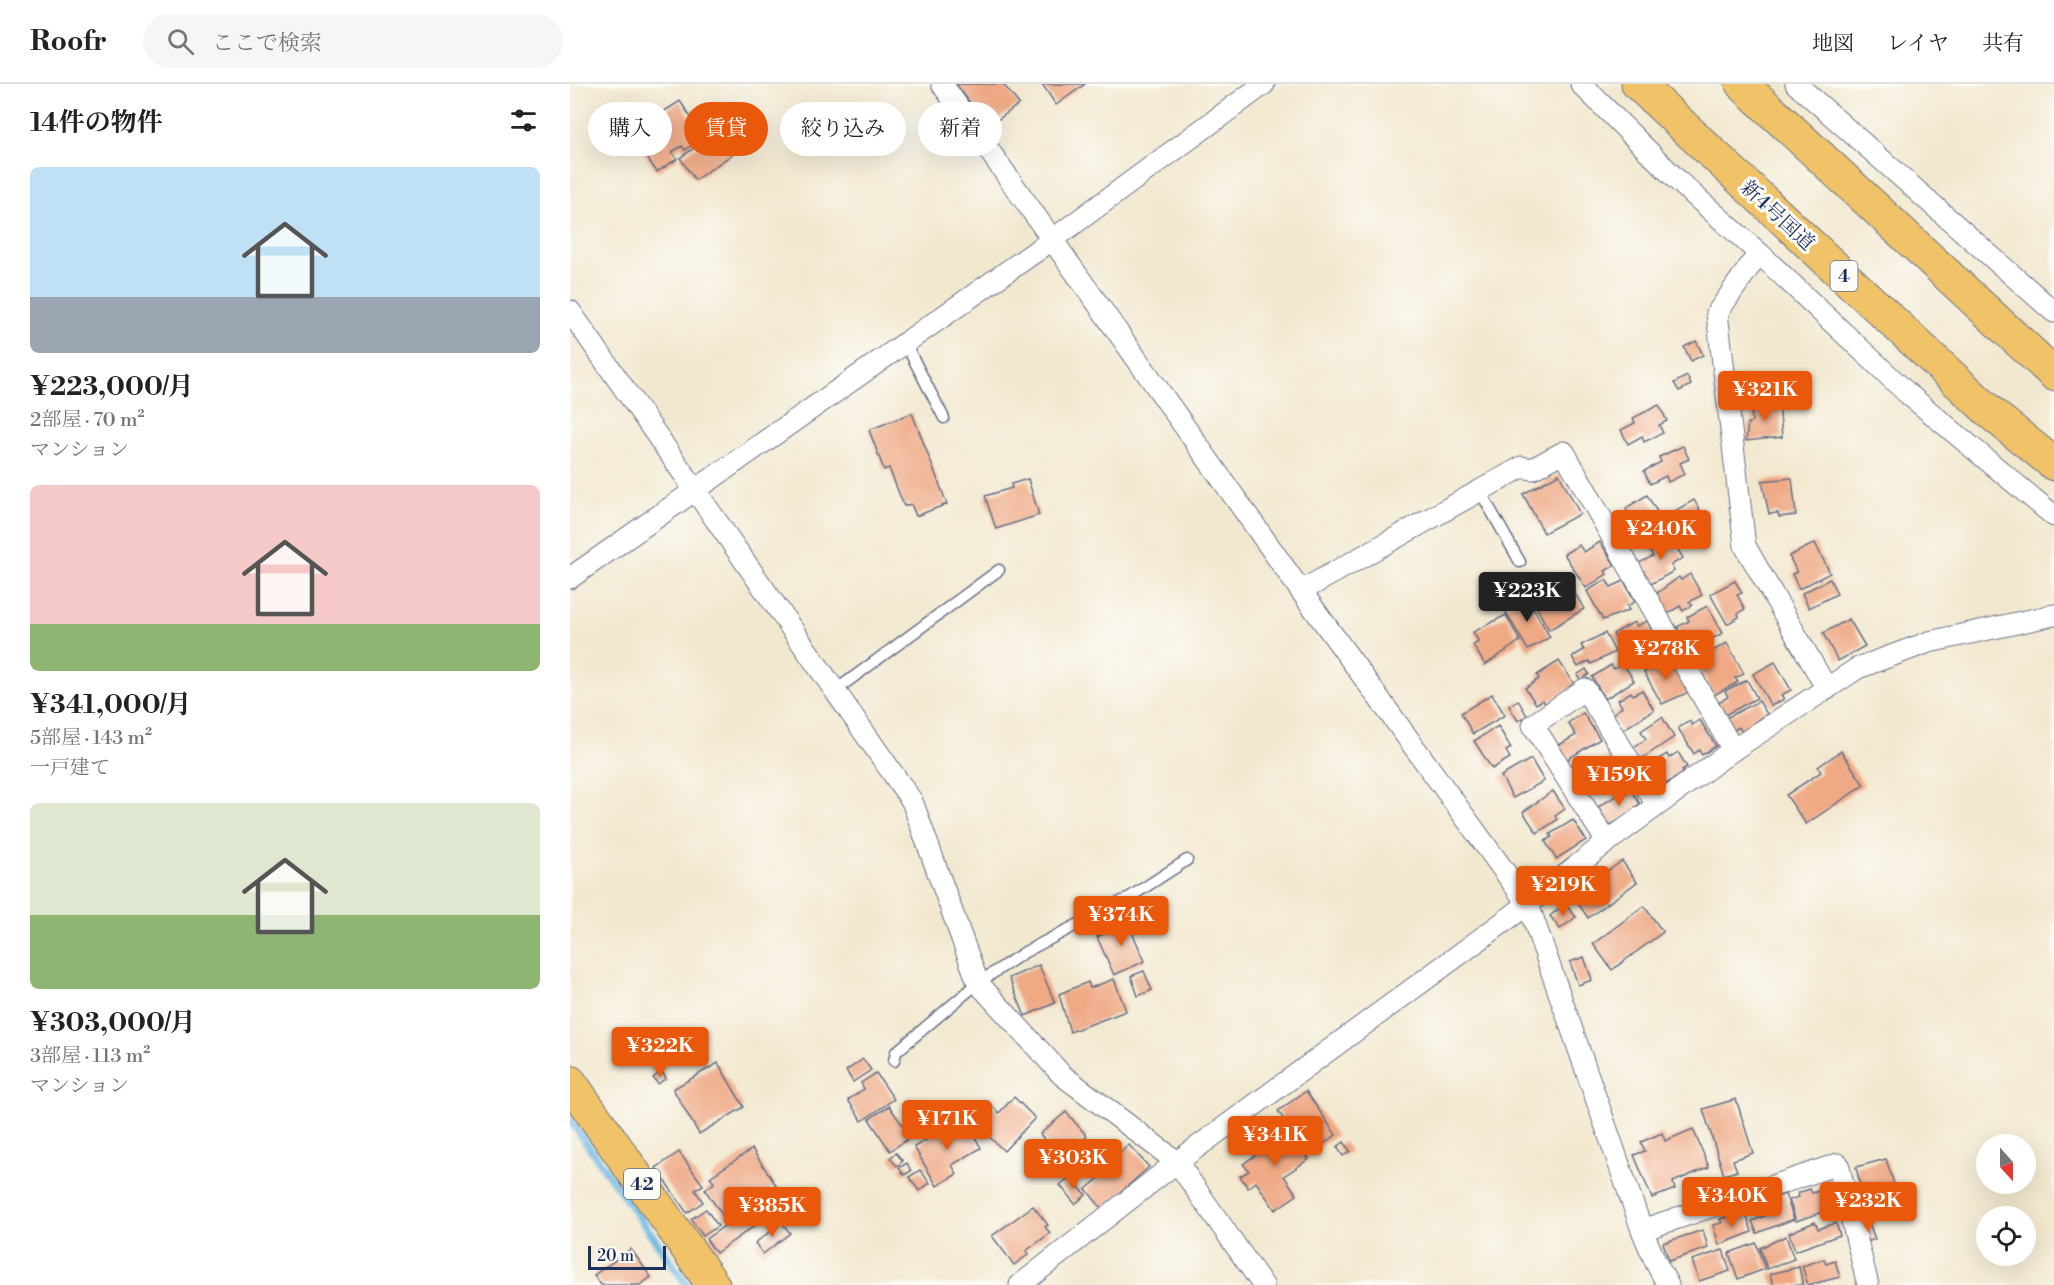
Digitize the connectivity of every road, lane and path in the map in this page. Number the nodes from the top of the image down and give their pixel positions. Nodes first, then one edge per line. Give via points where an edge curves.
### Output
1 (942, 84) edge
2 (1264, 84) edge
3 (1581, 84) edge
4 (1638, 84) edge
5 (1742, 84) edge
6 (1796, 84) edge
7 (1052, 240) junction
8 (1759, 253) junction
9 (570, 312) edge
10 (2054, 312) edge
11 (904, 341) junction
12 (2054, 374) edge
13 (944, 418) dead end
14 (2054, 464) edge
15 (696, 488) junction
16 (1480, 491) junction
17 (2054, 516) edge
18 (1520, 562) dead end
19 (999, 570) dead end
20 (570, 578) edge
21 (1301, 591) junction
22 (2054, 615) edge
23 (1827, 689) junction
24 (836, 690) junction
25 (1733, 750) junction
26 (1657, 805) junction
27 (1607, 842) junction
28 (1187, 860) dead end
29 (1528, 904) junction
30 (978, 983) junction
31 (894, 1061) dead end
32 (570, 1082) edge
33 (1177, 1162) junction
34 (1642, 1230) junction
35 (713, 1285) edge
36 (1020, 1285) edge
37 (1263, 1285) edge
38 (1668, 1285) edge
39 (1868, 1285) edge

1 - 7 street
2 - 7 street
3 - 8 street via 1677,180
4 - 14 main road, 新4号国道 / 4 via 1992,414
5 - 12 main road
6 - 10 street
7 - 11 street
7 - 21 street
8 - 17 street via 1907,393
8 - 23 street via 1717,313 1745,546
9 - 15 street
11 - 13 lane
11 - 15 street
15 - 20 street
15 - 24 street
16 - 18 lane
16 - 21 street
16 - 25 street via 1522,467 1532,469 1564,452
19 - 24 lane
21 - 29 street
22 - 23 street via 1929,642 1858,668
23 - 25 street
24 - 30 street via 912,801
25 - 26 street
26 - 27 street
26 - 27 street via 1585,689 1533,725
27 - 29 street
28 - 30 lane
29 - 33 street
29 - 34 street
30 - 31 lane via 896,1052
30 - 33 street via 1062,1074
32 - 35 main road, 42
33 - 36 street
33 - 37 street
34 - 38 street
34 - 39 street via 1838,1164

